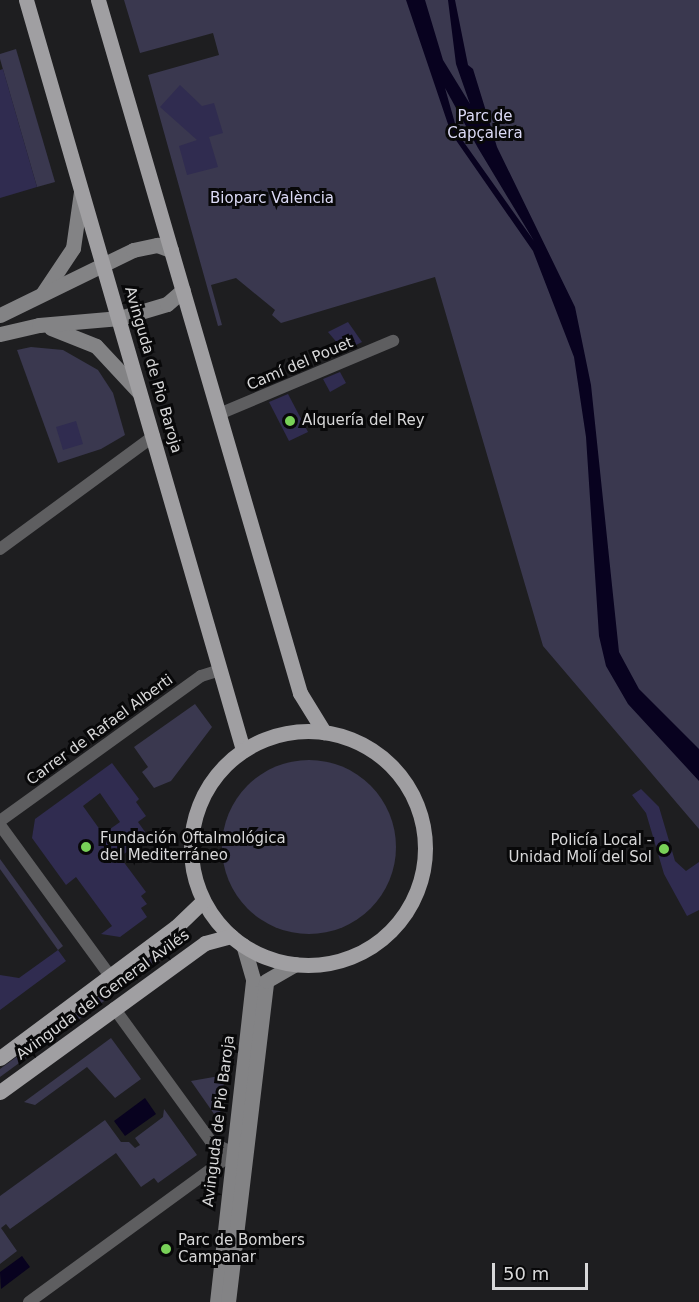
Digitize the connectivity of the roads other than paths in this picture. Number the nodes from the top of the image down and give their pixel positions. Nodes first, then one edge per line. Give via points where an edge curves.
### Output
1 (26, 0) edge
2 (98, 0) edge
3 (81, 188) junction
4 (171, 250) junction
5 (104, 265) junction
6 (183, 290) junction
7 (32, 303) junction
8 (0, 315) edge
9 (120, 318) junction
10 (39, 325) junction
11 (0, 334) edge
12 (393, 341) dead end
13 (144, 400) junction
14 (219, 414) junction
15 (154, 436) junction
16 (0, 549) edge
17 (221, 670) junction
18 (324, 732) junction
19 (243, 750) junction
20 (0, 823) edge
21 (203, 901) junction
22 (237, 941) junction
23 (295, 964) junction
24 (111, 977) junction
25 (114, 1008) junction
26 (0, 1058) edge
27 (0, 1092) edge
28 (233, 1154) junction
29 (29, 1302) edge
30 (217, 1302) edge
31 (228, 1302) edge

1 - 3 main road, Avinguda de Pio Baroja
2 - 4 main road
3 - 5 main road, Avinguda de Pio Baroja
3 - 7 main road via 70,254 54,282
4 - 5 main road via 149,245
4 - 6 main road
5 - 7 main road
5 - 9 main road, Avinguda de Pio Baroja
6 - 9 main road via 167,304
6 - 14 main road
7 - 8 main road
9 - 10 main road
9 - 13 main road, Avinguda de Pio Baroja
10 - 11 main road
10 - 13 main road via 95,345 124,372
12 - 14 street, Camí del Pouet
13 - 15 main road, Avinguda de Pio Baroja
14 - 18 main road via 300,693
15 - 16 street
15 - 17 main road, Avinguda de Pio Baroja
17 - 19 main road, Avinguda de Pio Baroja
17 - 20 street, Carrer de Rafael Alberti via 201,676
18 - 19 main road via 277,734
18 - 23 main road via 374,750 400,774 420,814 425,858 417,892 386,936 338,961
19 - 21 main road via 208,787 194,818 192,868
20 - 24 street
21 - 22 main road
21 - 24 main road, Avinguda del General Avilés
22 - 23 main road
22 - 25 main road, Avinguda del General Avilés via 205,943
22 - 28 main road, Avinguda de Pio Baroja via 253,979
23 - 31 main road, Avinguda de Pio Baroja via 266,981
24 - 26 main road, Avinguda del General Avilés
25 - 27 main road, Avinguda del General Avilés
25 - 28 street via 212,1143
28 - 29 street
28 - 30 main road, Avinguda de Pio Baroja

